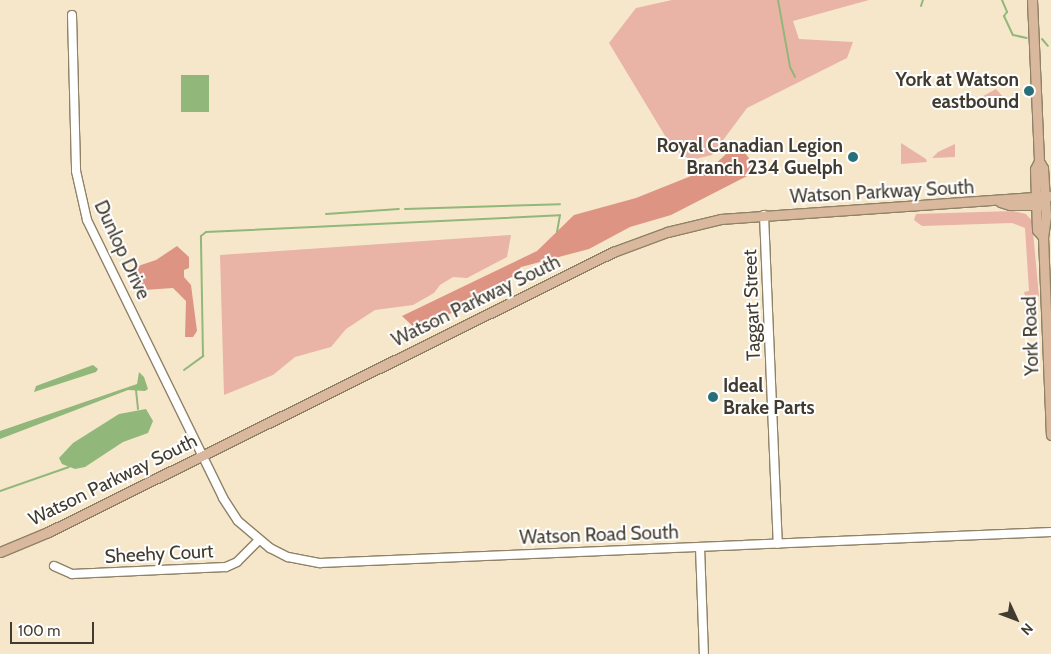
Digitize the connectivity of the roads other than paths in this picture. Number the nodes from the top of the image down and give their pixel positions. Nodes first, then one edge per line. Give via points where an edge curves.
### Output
1 (1032, 0) edge
2 (72, 15) dead end
3 (1044, 200) edge
4 (764, 215) junction
5 (1051, 435) edge
6 (202, 454) junction
7 (1051, 532) edge
8 (258, 541) junction
9 (778, 544) junction
10 (700, 547) junction
11 (0, 552) edge
12 (54, 566) dead end
13 (704, 654) edge

1 - 3 main road, York Road via 1039,161 1035,169
2 - 6 street, Dunlop Drive via 74,120 80,197 91,231
3 - 4 main road, Watson Parkway South
3 - 5 main road, York Road
4 - 6 main road, Watson Parkway South via 721,219 666,232 613,252
4 - 9 street, Taggart Street
6 - 8 street, Watson Road South via 238,521
6 - 11 main road, Watson Parkway South via 48,532
7 - 9 street, Watson Road South
8 - 10 street, Watson Road South via 288,557 320,563
8 - 12 street, Sheehy Court via 237,562 226,567 72,574
9 - 10 street, Watson Road South
10 - 13 street

